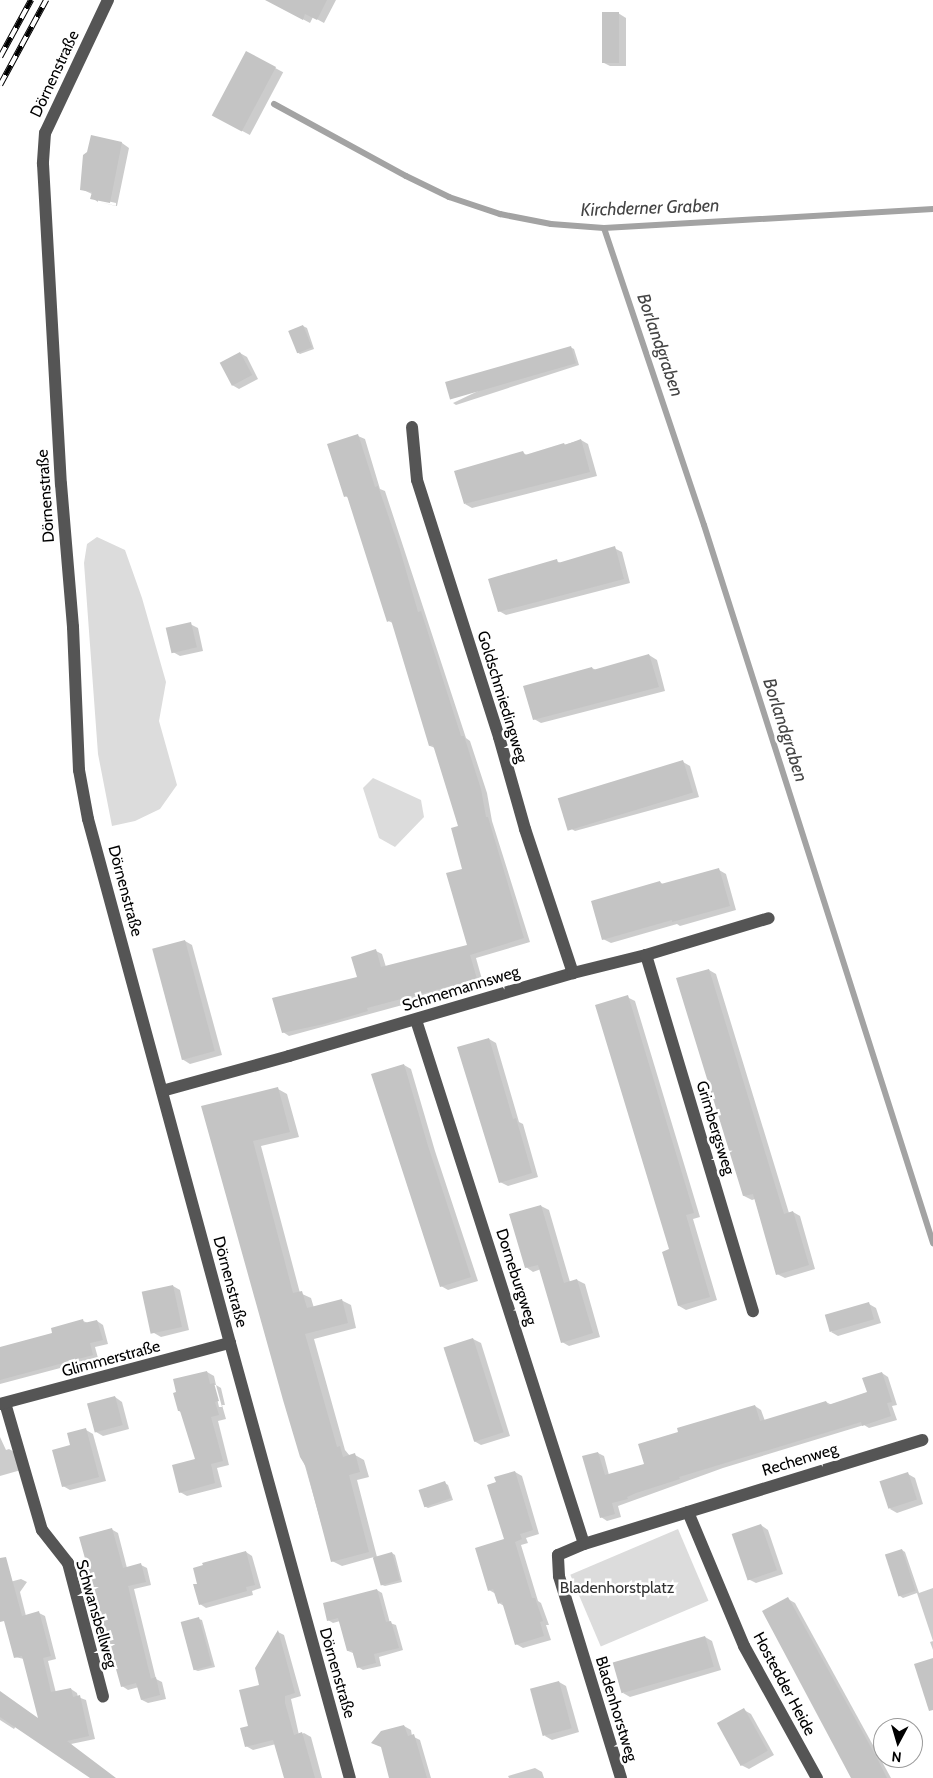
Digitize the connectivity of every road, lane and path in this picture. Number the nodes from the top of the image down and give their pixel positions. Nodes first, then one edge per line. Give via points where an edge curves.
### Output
1 (108, 0) edge
2 (412, 427) dead end
3 (769, 918) dead end
4 (646, 955) junction
5 (573, 973) junction
6 (416, 1020) junction
7 (162, 1091) junction
8 (753, 1311) dead end
9 (230, 1343) junction
10 (3, 1404) edge
11 (922, 1440) dead end
12 (688, 1512) junction
13 (584, 1544) junction
14 (103, 1696) dead end
15 (350, 1778) edge
16 (621, 1778) edge
17 (817, 1778) edge

1 - 7 street, Dörnenstraße via 45,133 43,164 79,770 88,819
2 - 5 street, Goldschmiedingweg via 416,480
3 - 4 street, Schmemannsweg
4 - 5 street, Schmemannsweg
4 - 8 street, Grimbergsweg
5 - 6 street, Schmemannsweg
6 - 7 street, Schmemannsweg
6 - 13 street, Dorneburgweg
7 - 9 street, Dörnenstraße
9 - 10 street, Glimmerstraße
9 - 15 street, Dörnenstraße
10 - 14 street, Schwansbellweg via 42,1530 68,1563
11 - 12 street, Rechenweg
12 - 13 street
12 - 17 street, Hostedder Heide via 744,1646
13 - 16 street, Bladenhorstweg via 558,1555 557,1564

